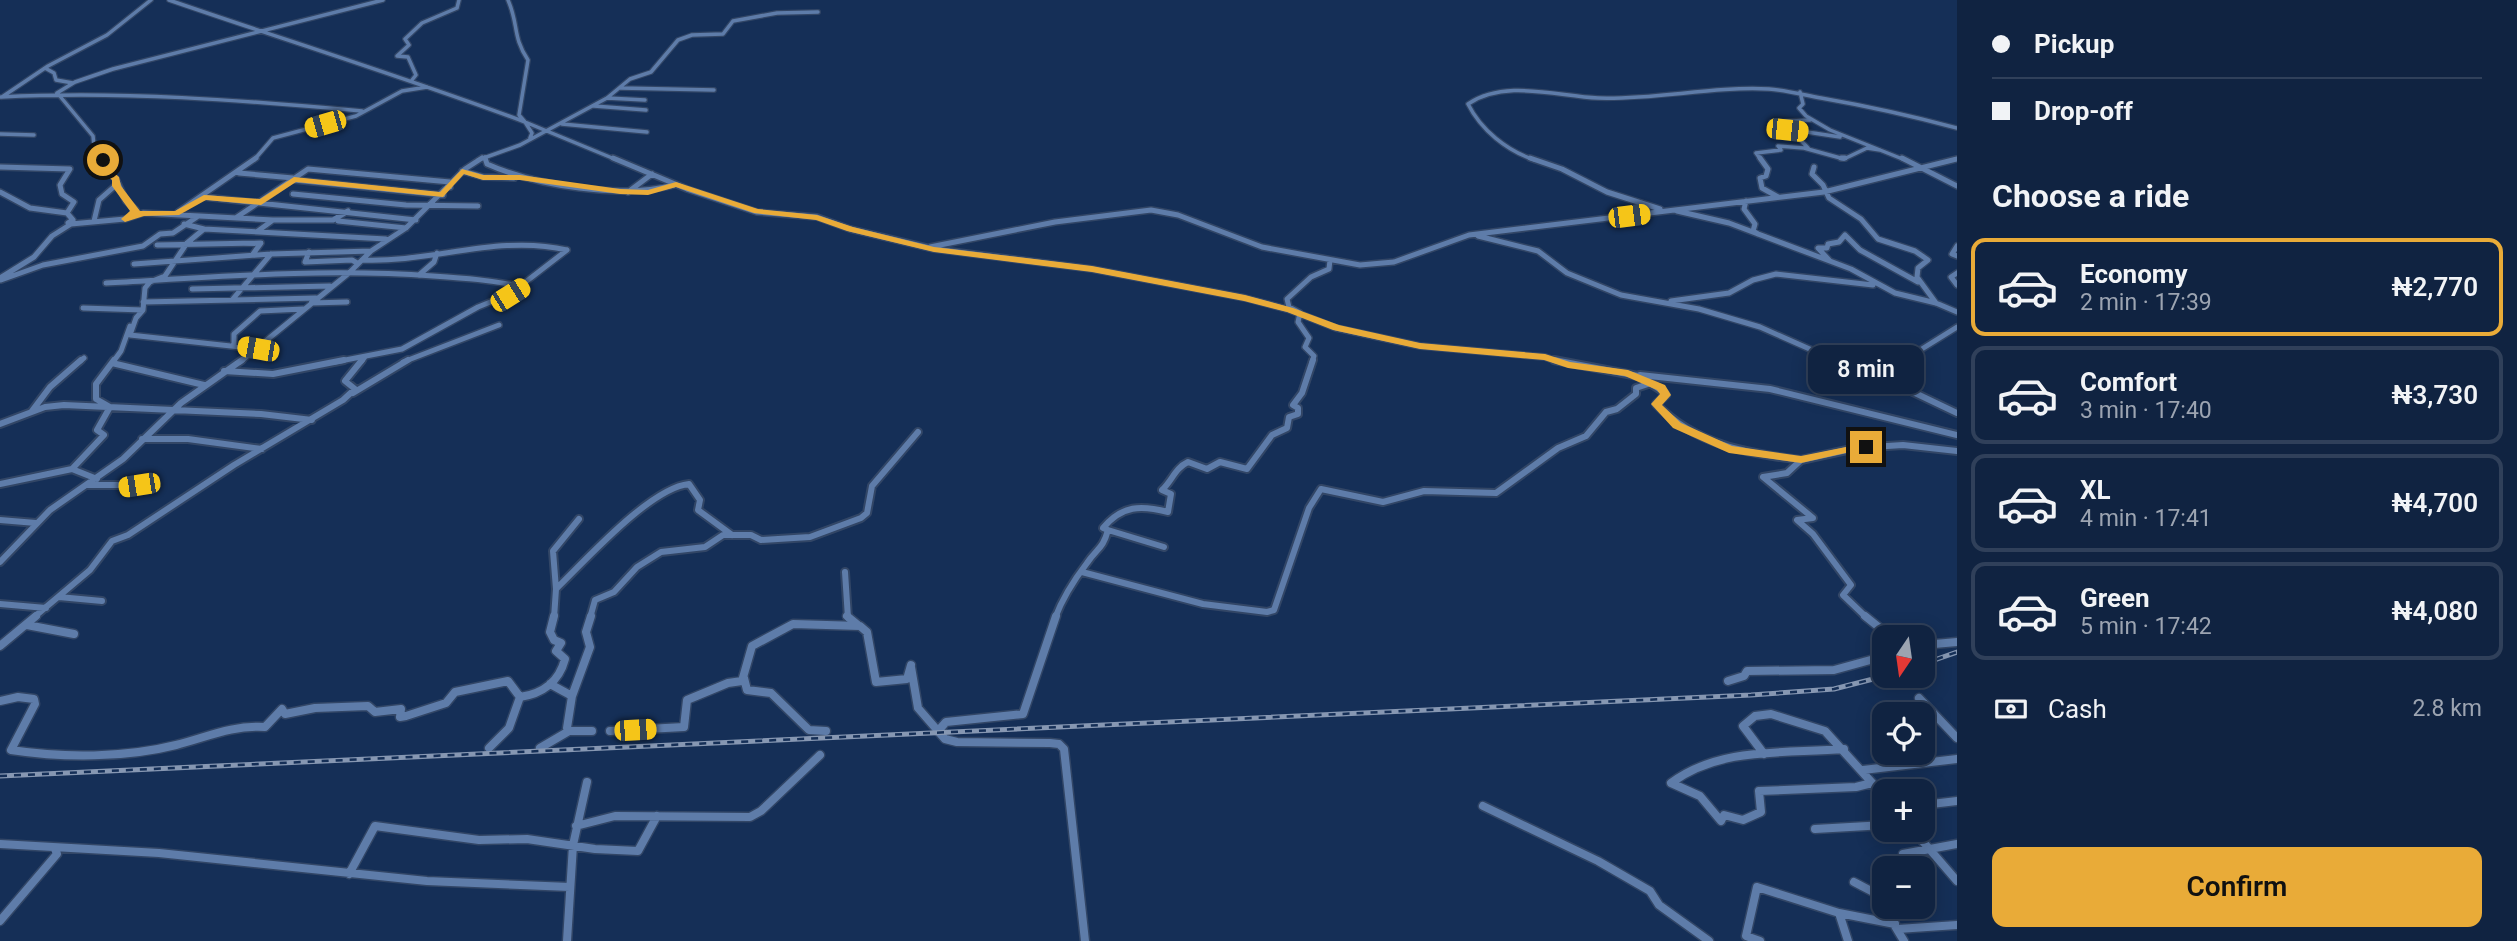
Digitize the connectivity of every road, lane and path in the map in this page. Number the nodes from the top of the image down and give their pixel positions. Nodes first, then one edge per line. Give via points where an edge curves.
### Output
1 (152, 0) edge
2 (169, 0) edge
3 (383, 0) edge
4 (459, 0) edge
5 (508, 0) edge
6 (818, 12) dead end
7 (258, 32) junction
8 (45, 68) junction
9 (412, 80) junction
10 (72, 83) junction
11 (432, 87) junction
12 (621, 88) junction
13 (714, 90) dead end
14 (12, 91) junction
15 (1800, 92) junction
16 (57, 95) junction
17 (1, 97) edge
18 (24, 97) junction
19 (607, 98) junction
20 (645, 100) dead end
21 (594, 106) junction
22 (646, 110) dead end
23 (362, 111) junction
24 (1810, 120) junction
25 (526, 122) junction
26 (562, 124) junction
27 (1957, 128) edge
28 (548, 130) junction
29 (647, 132) dead end
30 (0, 134) edge
31 (34, 135) dead end
32 (1806, 135) dead end
33 (1845, 137) junction
34 (530, 138) junction
35 (1808, 148) junction
36 (1880, 150) junction
37 (485, 157) junction
38 (1957, 159) edge
39 (0, 167) edge
40 (1814, 167) dead end
41 (1919, 168) junction
42 (462, 171) junction
43 (239, 173) junction
44 (652, 174) junction
45 (294, 178) junction
46 (520, 178) junction
47 (308, 180) dead end
48 (676, 184) junction
49 (116, 185) junction
50 (1957, 186) edge
51 (450, 187) junction
52 (278, 190) junction
53 (0, 192) edge
54 (628, 192) junction
55 (1824, 192) junction
56 (293, 194) dead end
57 (443, 195) junction
58 (204, 197) junction
59 (1778, 197) junction
60 (1746, 201) junction
61 (261, 202) junction
62 (429, 206) junction
63 (478, 206) dead end
64 (1667, 210) junction
65 (188, 211) junction
66 (349, 211) junction
67 (67, 213) junction
68 (236, 218) junction
69 (125, 219) junction
70 (273, 220) junction
71 (332, 220) junction
72 (416, 220) junction
73 (94, 221) junction
74 (184, 224) junction
75 (67, 227) junction
76 (406, 228) junction
77 (204, 229) junction
78 (258, 231) junction
79 (1469, 235) junction
80 (1759, 235) junction
81 (388, 239) junction
82 (187, 243) junction
83 (157, 245) dead end
84 (1957, 246) edge
85 (930, 247) junction
86 (371, 251) junction
87 (309, 252) junction
88 (437, 253) junction
89 (253, 254) junction
90 (271, 254) junction
91 (1957, 256) edge
92 (177, 260) junction
93 (1330, 260) junction
94 (359, 262) junction
95 (1830, 262) junction
96 (134, 264) dead end
97 (1957, 273) edge
98 (349, 274) junction
99 (419, 275) junction
100 (253, 276) junction
101 (0, 279) edge
102 (150, 282) junction
103 (106, 283) dead end
104 (138, 283) junction
105 (1926, 285) junction
106 (1957, 285) edge
107 (332, 286) junction
108 (243, 287) junction
109 (523, 287) junction
110 (192, 289) dead end
111 (1895, 293) junction
112 (145, 294) junction
113 (232, 300) junction
114 (313, 300) junction
115 (1657, 301) junction
116 (143, 302) junction
117 (347, 302) dead end
118 (1936, 303) junction
119 (83, 308) dead end
120 (303, 309) junction
121 (143, 310) junction
122 (1957, 312) edge
123 (1300, 313) junction
124 (136, 318) junction
125 (499, 325) dead end
126 (1957, 327) edge
127 (127, 339) junction
128 (180, 341) junction
129 (234, 345) junction
130 (258, 349) junction
131 (1824, 356) junction
132 (365, 357) junction
133 (84, 358) dead end
134 (112, 363) junction
135 (223, 371) junction
136 (1628, 373) junction
137 (1662, 377) junction
138 (1648, 383) junction
139 (204, 385) junction
140 (343, 400) junction
141 (110, 407) junction
142 (172, 411) junction
143 (31, 412) junction
144 (1957, 414) edge
145 (312, 420) junction
146 (0, 424) edge
147 (918, 432) dead end
148 (1957, 435) edge
149 (142, 439) junction
150 (262, 449) junction
151 (1957, 451) edge
152 (1801, 460) junction
153 (72, 469) junction
154 (97, 478) junction
155 (0, 484) edge
156 (88, 485) junction
157 (146, 485) dead end
158 (579, 519) dead end
159 (0, 520) edge
160 (36, 523) junction
161 (1108, 530) junction
162 (732, 535) junction
163 (1164, 547) dead end
164 (0, 562) edge
165 (845, 572) dead end
166 (1082, 572) junction
167 (556, 589) junction
168 (59, 597) junction
169 (102, 601) dead end
170 (0, 604) edge
171 (46, 608) junction
172 (27, 625) junction
173 (1878, 625) edge
174 (860, 626) junction
175 (74, 635) dead end
176 (1957, 642) edge
177 (1936, 644) edge
178 (0, 646) edge
179 (1872, 660) edge
180 (743, 673) junction
181 (1728, 681) dead end
182 (550, 684) junction
183 (572, 696) junction
184 (520, 697) junction
185 (1919, 698) dead end
186 (0, 701) edge
187 (569, 731) junction
188 (592, 731) dead end
189 (610, 731) dead end
190 (826, 731) dead end
191 (938, 731) junction
192 (1957, 738) edge
193 (489, 748) dead end
194 (540, 748) dead end
195 (1844, 749) junction
196 (1764, 754) junction
197 (820, 755) dead end
198 (1957, 759) edge
199 (1863, 770) junction
200 (587, 782) dead end
201 (1872, 783) joint
202 (1957, 801) edge
203 (1935, 804) edge
204 (1483, 806) dead end
205 (657, 816) junction
206 (576, 826) junction
207 (1872, 826) edge
208 (1815, 829) dead end
209 (1926, 842) edge
210 (0, 844) edge
211 (1957, 844) edge
212 (573, 845) junction
213 (1932, 848) junction
214 (55, 849) junction
215 (1903, 854) dead end
216 (349, 874) junction
217 (1957, 881) edge
218 (1854, 882) dead end
219 (570, 883) junction
220 (1839, 913) junction
221 (0, 921) edge
222 (1957, 925) edge
223 (1896, 927) junction
224 (568, 941) edge
225 (1084, 941) edge
226 (1709, 941) edge
227 (1760, 941) edge
228 (1848, 941) edge
229 (1904, 941) edge

1 - 8 street via 84,50
2 - 7 street
3 - 7 street
4 - 9 street via 457,8 422,23 405,39 408,45 397,56 408,57 416,75
5 - 25 street via 516,18 516,43 527,60 519,107
6 - 12 street via 771,13 733,21 723,34 687,36 668,48 651,72 630,79
7 - 9 street
7 - 10 street
8 - 10 street via 54,73 53,78
8 - 14 street
9 - 11 street
10 - 16 street
11 - 23 street via 402,91
11 - 25 street
12 - 13 street
12 - 19 street
14 - 17 street
14 - 18 street
15 - 24 street via 1803,104 1799,108
15 - 27 street
15 - 64 street via 1709,89 1600,98 1497,92 1483,94 1468,104 1478,124 1520,155 1562,169 1607,192
16 - 18 street
16 - 23 street
16 - 49 street via 75,110 80,124 93,136 95,155 103,160 103,168 116,179
17 - 18 street
19 - 20 street
19 - 21 street
21 - 22 street
21 - 26 street
23 - 43 street via 273,138
24 - 33 street
24 - 33 street via 1771,122 1787,130
25 - 28 street
25 - 34 street
26 - 28 street
26 - 29 street
28 - 34 street
28 - 44 street
30 - 31 street
32 - 35 street via 1796,135
33 - 36 street
34 - 37 street
35 - 36 street via 1844,159 1867,148
35 - 59 street via 1782,145 1773,153 1756,153 1768,169 1760,178 1762,188
36 - 41 street
37 - 42 street
37 - 46 street via 487,164
38 - 41 street
39 - 67 street via 70,169 60,184 62,194 74,202
40 - 55 street via 1812,174
41 - 50 street
41 - 55 street
42 - 46 street
42 - 51 street
43 - 45 street
43 - 58 street
44 - 48 street
44 - 54 street
45 - 47 street
45 - 51 street via 308,169 320,169 450,182
45 - 52 street
46 - 54 street
48 - 54 street
48 - 85 street via 757,212 817,217
49 - 69 street via 136,210
49 - 73 street via 94,208
51 - 57 street
52 - 57 street via 300,180
52 - 61 street
53 - 67 street via 30,208
55 - 59 street
55 - 105 street via 1861,219 1878,239 1928,260 1918,268 1917,276
56 - 62 street
57 - 62 street
58 - 61 street
58 - 65 street
59 - 60 street
60 - 64 street
60 - 80 street via 1744,209
61 - 66 street
61 - 68 street
62 - 63 street
62 - 72 street
64 - 79 street
64 - 80 street via 1700,215
65 - 68 street
65 - 69 street via 143,213
65 - 74 street via 197,217
66 - 71 street
66 - 72 street
67 - 75 street via 73,220
68 - 70 street
69 - 73 street
70 - 71 street
70 - 78 street
71 - 76 street
72 - 76 street
73 - 75 street
74 - 77 street
74 - 101 street via 143,246 81,256
75 - 101 street
76 - 81 street
77 - 78 street
77 - 82 street
78 - 81 street
79 - 93 street via 1394,262 1360,265
79 - 115 street via 1538,251 1574,277 1621,295
80 - 95 street
81 - 86 street
82 - 83 street
82 - 89 street via 261,243
82 - 92 street
84 - 91 street via 1952,254
85 - 93 street via 1055,222 1150,210 1178,215 1262,247
85 - 123 street via 1111,272
86 - 87 street
86 - 94 street
87 - 90 street
87 - 94 street via 305,262
88 - 94 street
88 - 99 street
88 - 109 street via 525,245 567,250
89 - 90 street
89 - 92 street
90 - 100 street
92 - 96 street
92 - 102 street via 165,276
93 - 123 street via 1329,269 1311,277 1287,299 1289,307
94 - 98 street
95 - 105 street via 1818,248 1827,248 1845,236 1858,249
95 - 111 street
97 - 106 street via 1951,277
98 - 99 street
98 - 100 street
98 - 107 street
99 - 109 street
100 - 102 street
100 - 108 street
102 - 104 street
102 - 112 street
103 - 104 street
104 - 112 street
105 - 118 street
107 - 108 street
107 - 114 street
108 - 110 street
108 - 113 street
109 - 132 street via 470,310 402,349
111 - 115 street via 1869,283 1776,274 1729,293
111 - 118 street
112 - 116 street
113 - 114 street
113 - 116 street
114 - 117 street
114 - 120 street
115 - 131 street via 1734,319
116 - 121 street
118 - 122 street
119 - 121 street
120 - 129 street via 260,310 234,334
120 - 130 street
121 - 124 street
123 - 136 street via 1336,328 1420,346 1545,357 1568,365
123 - 161 street via 1298,322 1309,338 1305,347 1314,356 1302,393 1293,405 1298,414 1289,417 1287,428 1272,435 1247,469 1220,462 1207,469 1188,462 1180,466 1162,490 1171,494 1168,512 1147,506 1123,510 1113,514 1103,528
124 - 127 street
124 - 128 street via 130,335
125 - 140 street via 403,362
126 - 131 street via 1887,367
127 - 128 street
127 - 134 street
128 - 129 street
129 - 130 street
130 - 135 street
131 - 144 street
132 - 135 street via 273,374
132 - 140 street via 349,373 345,382 355,389
133 - 143 street via 50,387
134 - 139 street
134 - 141 street via 96,384 96,399
135 - 139 street
136 - 137 street
136 - 138 street
137 - 138 street
137 - 148 street via 1770,389
138 - 152 street via 1661,387 1666,395 1656,404 1668,418 1701,439 1729,450
138 - 166 street via 1636,388 1636,394 1617,409 1606,412 1586,436 1558,448 1496,493 1435,490 1376,502 1321,489 1309,508 1274,610 1203,604
139 - 142 street
140 - 145 street
141 - 142 street
141 - 143 street via 64,405
141 - 153 street via 97,430 104,435
142 - 145 street
142 - 149 street
143 - 146 street
145 - 150 street
147 - 162 street via 872,486 867,513 861,518 810,537 761,540
149 - 150 street via 188,439
149 - 154 street
150 - 168 street via 112,541 96,563
151 - 152 street via 1893,445
152 - 173 street via 1787,473 1763,477 1813,518 1797,520 1851,585 1843,594
153 - 154 street
153 - 155 street
154 - 156 street
156 - 157 street
156 - 160 street
158 - 167 street via 570,527 565,542 553,551
159 - 160 street
160 - 164 street
161 - 163 street
161 - 166 street via 1103,547
162 - 167 street via 698,510 700,500 689,484 678,485 650,500
162 - 183 street via 719,536 705,547 661,552 637,567 614,592 595,600 586,632 590,647
165 - 174 street via 847,617
166 - 191 street via 1063,597 1023,714 946,722
167 - 182 street via 550,632 561,643 555,651 565,659
168 - 169 street
168 - 171 street
170 - 171 street
171 - 172 street
172 - 175 street
172 - 178 street
174 - 180 street via 793,624 757,641
174 - 191 street via 867,632 876,681 906,679 911,665 916,705
176 - 177 street
179 - 181 street via 1834,670 1746,671
180 - 189 street via 742,681 687,700 684,726
180 - 190 street via 747,690 771,693 809,730
182 - 183 street
182 - 184 street via 540,695
183 - 187 street
184 - 186 street via 508,681 455,692 446,703 432,704 414,716 400,717 401,709 375,712 368,706 285,714 282,709 265,727 212,732 176,745 48,756 10,750 29,720 34,699
184 - 193 street via 509,728
185 - 192 street
187 - 188 street
187 - 194 street
191 - 225 street via 957,742 1050,743 1064,749
195 - 196 street
195 - 196 street via 1825,731 1771,714 1755,716 1743,726
195 - 199 street
196 - 201 street via 1703,763 1671,783 1700,796 1721,821 1724,815 1743,820 1761,812 1759,791
197 - 205 street via 750,817
198 - 199 street
199 - 201 street
200 - 206 street
202 - 203 street
204 - 226 street via 1650,891 1659,905
205 - 206 street via 615,816
205 - 212 street via 638,851
206 - 212 street
207 - 208 street
209 - 213 street
210 - 214 street
211 - 213 street
212 - 216 street via 374,826
212 - 219 street
213 - 215 street
213 - 217 street
214 - 216 street via 159,853
214 - 221 street via 57,854 47,869
216 - 219 street via 557,887
218 - 223 street via 1875,892
219 - 224 street
220 - 223 street
220 - 227 street via 1756,887 1746,936
220 - 228 street
222 - 223 street
223 - 229 street

